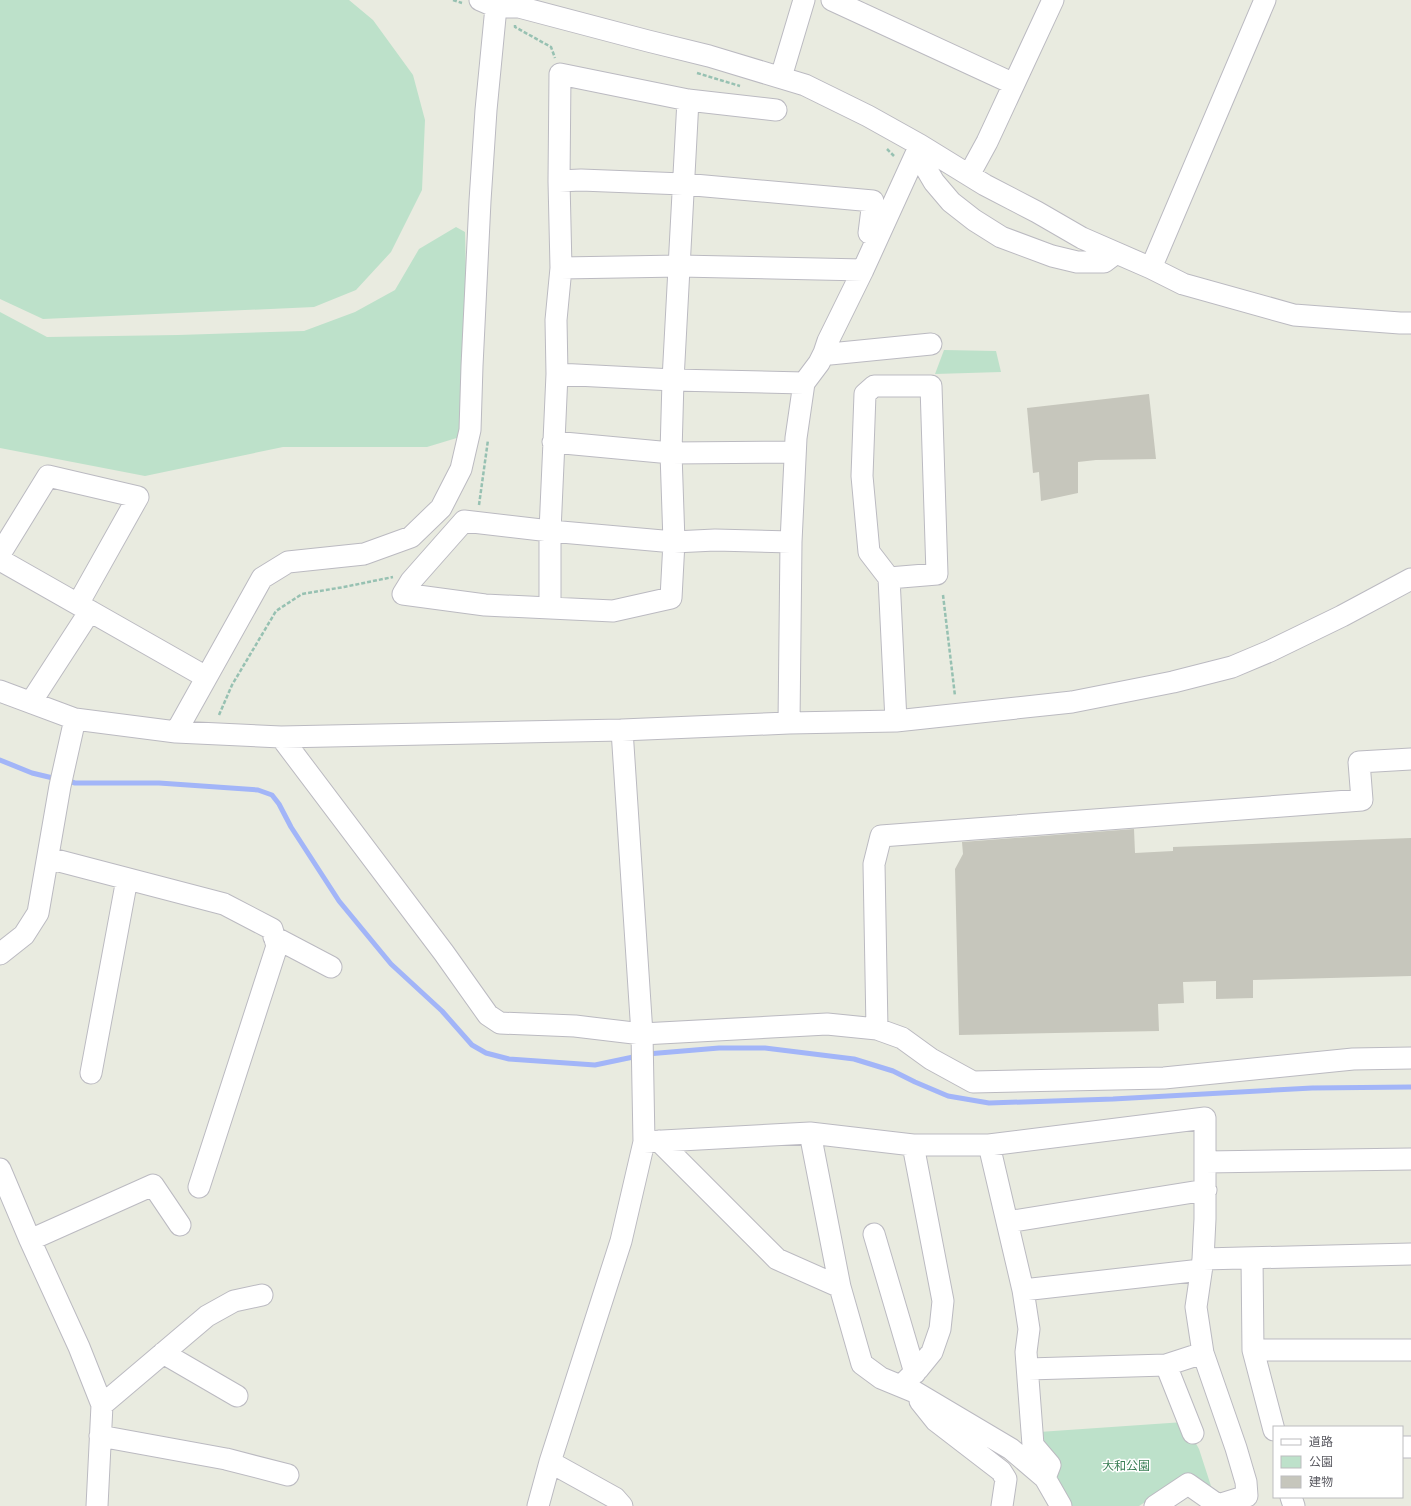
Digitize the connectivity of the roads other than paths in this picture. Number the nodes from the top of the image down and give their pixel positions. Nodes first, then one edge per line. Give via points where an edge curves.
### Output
1 (804, 0) edge
2 (832, 0) edge
3 (1053, 0) edge
4 (1265, 0) edge
5 (488, 3) edge
6 (781, 77) junction
7 (1014, 84) junction
8 (688, 100) junction
9 (776, 110) dead end
10 (920, 145) junction
11 (969, 175) junction
12 (559, 181) junction
13 (683, 184) junction
14 (879, 235) junction
15 (1116, 252) junction
16 (680, 266) junction
17 (560, 268) junction
18 (1151, 268) junction
19 (863, 270) junction
20 (1411, 323) edge
21 (931, 344) dead end
22 (824, 353) junction
23 (557, 374) junction
24 (673, 380) junction
25 (804, 384) junction
26 (553, 442) junction
27 (795, 452) junction
28 (671, 453) junction
29 (550, 531) junction
30 (674, 542) junction
31 (791, 542) junction
32 (0, 554) edge
33 (0, 560) edge
34 (889, 578) junction
35 (1411, 579) edge
36 (550, 607) junction
37 (84, 608) junction
38 (206, 677) junction
39 (0, 691) edge
40 (31, 702) junction
41 (75, 719) junction
42 (896, 720) junction
43 (789, 723) junction
44 (622, 730) junction
45 (176, 732) junction
46 (281, 737) junction
47 (1411, 759) edge
48 (48, 858) junction
49 (127, 878) junction
50 (274, 937) junction
51 (0, 954) edge
52 (331, 967) dead end
53 (878, 1029) junction
54 (642, 1038) junction
55 (1411, 1058) edge
56 (91, 1073) dead end
57 (810, 1133) junction
58 (652, 1142) junction
59 (913, 1144) junction
60 (989, 1144) junction
61 (1411, 1159) edge
62 (1206, 1162) junction
63 (0, 1169) edge
64 (199, 1187) dead end
65 (1206, 1190) junction
66 (1007, 1222) junction
67 (180, 1225) dead end
68 (874, 1234) dead end
69 (30, 1240) junction
70 (1411, 1254) edge
71 (1252, 1258) junction
72 (1202, 1265) junction
73 (840, 1286) junction
74 (1023, 1290) junction
75 (262, 1295) dead end
76 (1254, 1350) junction
77 (1411, 1350) edge
78 (163, 1353) junction
79 (1203, 1354) junction
80 (1166, 1365) junction
81 (1028, 1369) junction
82 (910, 1384) junction
83 (237, 1396) dead end
84 (102, 1405) junction
85 (1273, 1426) edge
86 (1193, 1432) dead end
87 (100, 1436) junction
88 (550, 1462) junction
89 (288, 1475) dead end
90 (1045, 1478) junction
91 (97, 1506) edge
92 (538, 1506) edge
93 (622, 1506) edge
94 (1002, 1506) edge
95 (1061, 1506) edge
96 (1155, 1506) edge

1 - 6 street
2 - 7 street
3 - 7 street
4 - 18 street
5 - 6 street via 519,7
5 - 38 street via 486,110 470,430 461,469 441,508 411,537 364,554 288,562 262,578
6 - 10 street via 804,85 868,116
7 - 11 street via 988,142
8 - 9 street
8 - 12 street via 560,74
8 - 13 street
10 - 11 street
10 - 14 street
10 - 15 street via 924,165 951,202 1002,237 1052,256 1077,262 1104,262
11 - 15 street via 1082,238
12 - 13 street
12 - 17 street
13 - 14 street via 873,201 869,233
13 - 16 street
14 - 19 street
15 - 18 street
16 - 17 street
16 - 19 street
16 - 24 street
17 - 23 street via 556,320
18 - 20 street via 1183,284 1294,315
19 - 22 street
21 - 22 street
22 - 25 street
23 - 24 street
23 - 26 street
24 - 25 street
24 - 28 street
25 - 27 street
26 - 28 street
26 - 29 street
27 - 28 street
27 - 31 street
28 - 30 street
29 - 30 street
29 - 36 street
29 - 36 street via 464,521 411,581 403,594 485,604
30 - 31 street
30 - 36 street via 671,598 613,611
31 - 43 street
32 - 37 street via 48,476 138,498
33 - 37 street
34 - 34 street via 869,552 862,476 865,394 874,386 931,386 937,574
34 - 42 street
35 - 42 street via 1270,652 1232,667 1173,682 1072,702
37 - 38 street
37 - 40 street
38 - 45 street
39 - 40 street
40 - 41 street
41 - 45 street
41 - 48 street
42 - 43 street
43 - 44 street
44 - 46 street
44 - 54 street
45 - 46 street
46 - 54 street via 488,1015 500,1022 575,1026
47 - 53 street via 1358,762 1362,800 881,836 874,864
48 - 49 street
48 - 51 street via 38,913 24,935
49 - 50 street via 224,904 272,929
49 - 56 street
50 - 52 street
50 - 64 street via 277,946
53 - 54 street via 827,1024
53 - 55 street via 902,1038 931,1059 973,1082 1164,1078 1353,1059
54 - 58 street via 643,1101
57 - 58 street
57 - 59 street
57 - 73 street
58 - 73 street via 777,1259
58 - 88 street
59 - 60 street
59 - 82 street via 943,1301 940,1329 932,1352
60 - 62 street via 1205,1118
60 - 66 street
61 - 62 street
62 - 65 street
63 - 69 street
65 - 66 street
65 - 72 street
66 - 74 street
67 - 69 street via 153,1185
68 - 82 street
69 - 84 street via 79,1347
70 - 71 street
71 - 72 street
71 - 76 street
72 - 74 street
72 - 79 street via 1196,1307
73 - 82 street via 862,1364 882,1378
74 - 81 street via 1029,1329 1026,1352
75 - 78 street via 234,1301 207,1316
76 - 77 street
76 - 85 street
78 - 83 street
78 - 84 street
79 - 80 street
79 - 96 street via 1236,1448 1246,1482 1247,1496 1218,1504 1188,1484
80 - 81 street
80 - 86 street
81 - 90 street via 1033,1445 1050,1465
82 - 90 street via 1011,1449
82 - 94 street via 936,1421 1001,1471 1006,1479
84 - 87 street
87 - 89 street via 226,1459
87 - 91 street
88 - 92 street
88 - 93 street via 615,1498
90 - 95 street

